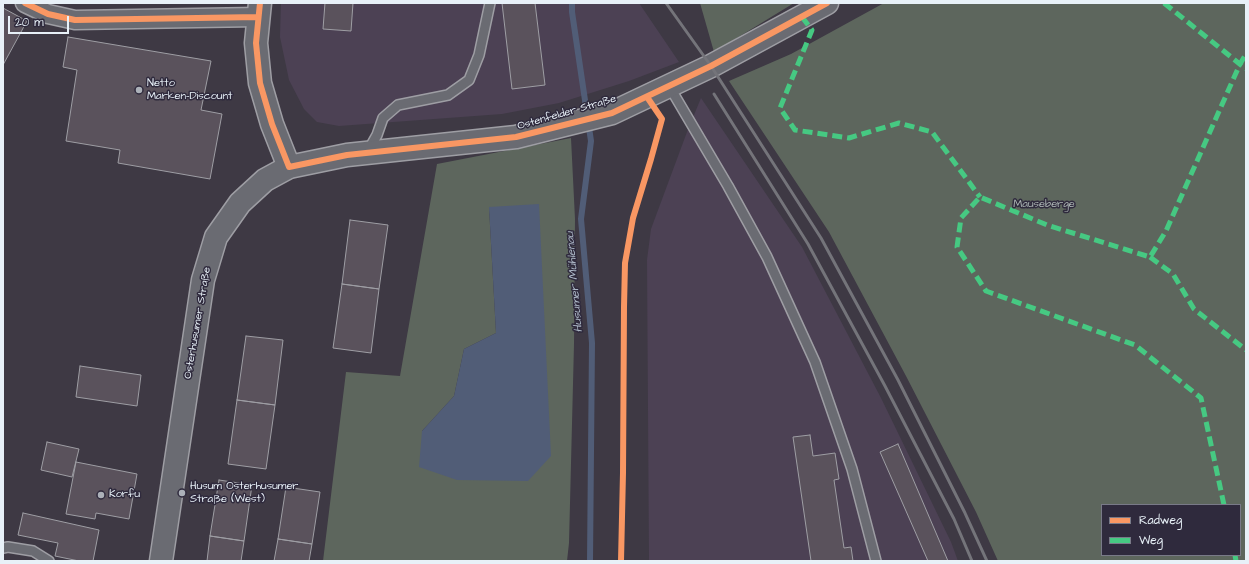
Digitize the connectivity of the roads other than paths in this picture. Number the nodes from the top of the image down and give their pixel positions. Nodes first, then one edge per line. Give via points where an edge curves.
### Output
1 (26, 3) edge
2 (490, 3) edge
3 (827, 3) edge
4 (260, 10) edge
5 (670, 86) junction
6 (367, 152) junction
7 (289, 166) junction
8 (3, 548) edge
9 (49, 561) edge
10 (161, 561) edge
11 (876, 561) edge

1 - 4 street via 48,14 75,20
2 - 6 lane via 479,55 469,80 448,95 398,105 383,118
3 - 5 main road, Ostenfelder Straße
4 - 7 main road via 256,43 260,83 272,124
5 - 6 main road, Ostenfelder Straße via 612,113 516,137
5 - 11 lane via 767,257 815,362 852,469
6 - 7 main road, Ostenfelder Straße
7 - 10 main road, Osterhusumer Straße via 265,180 240,203 216,238 203,280
8 - 9 lane via 33,551

